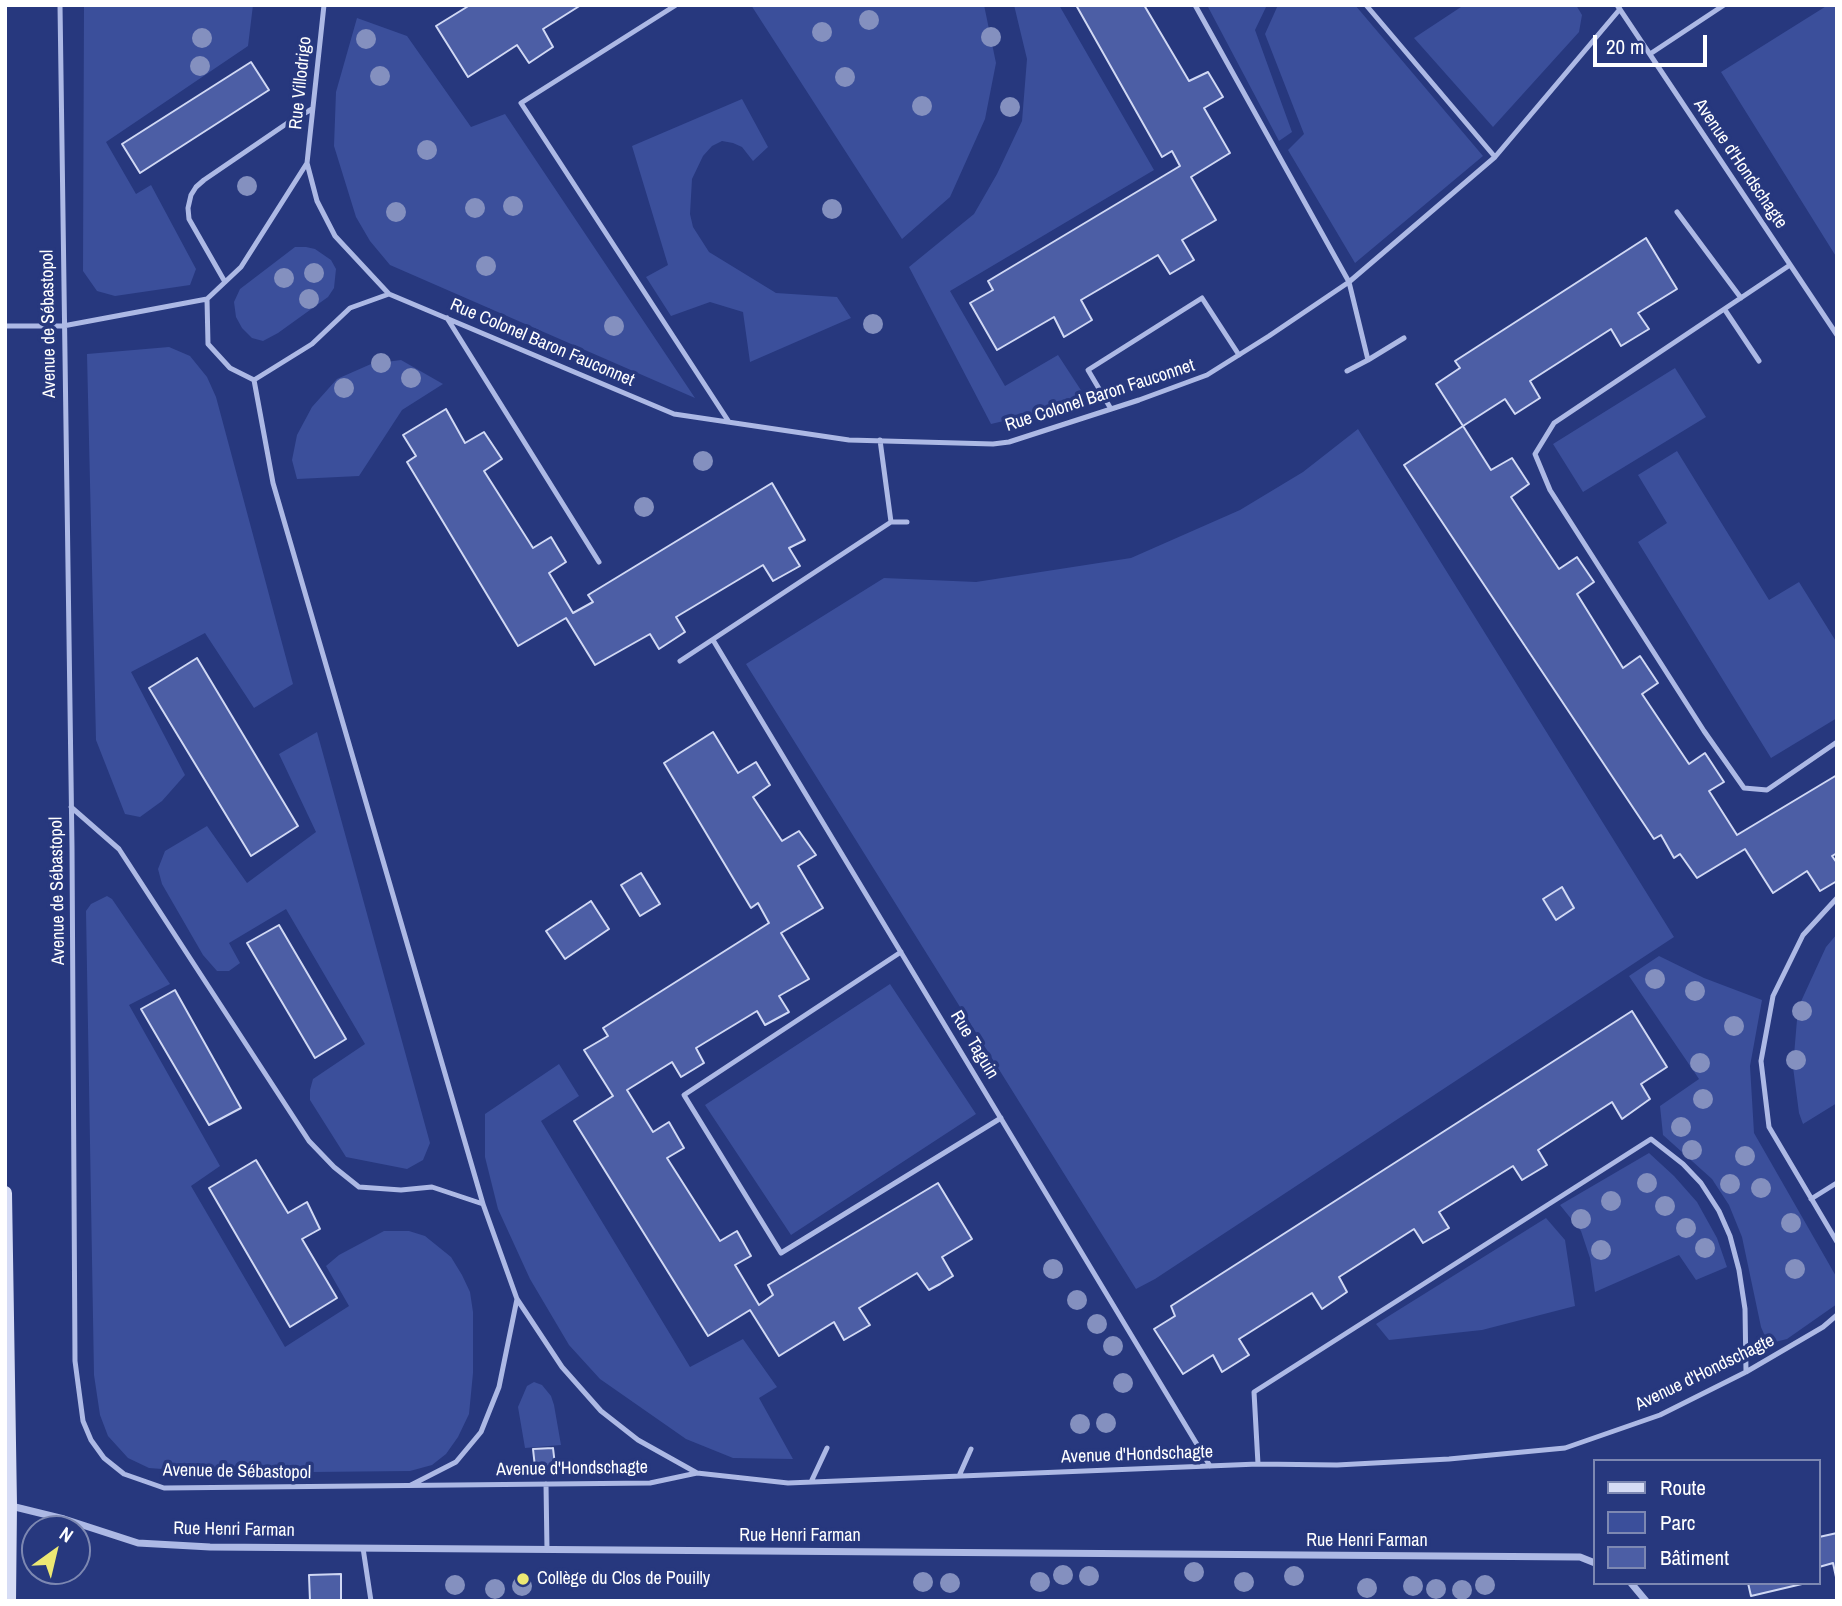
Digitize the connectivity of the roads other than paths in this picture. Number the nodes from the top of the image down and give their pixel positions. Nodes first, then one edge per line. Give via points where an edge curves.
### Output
1 (60, 5) edge
2 (324, 5) edge
3 (676, 5) edge
4 (1195, 5) edge
5 (1366, 5) edge
6 (1724, 5) edge
7 (1619, 7) edge
8 (1650, 54) junction
9 (312, 109) junction
10 (1496, 158) junction
11 (307, 163) junction
12 (1677, 212) dead end
13 (1790, 265) junction
14 (225, 282) junction
15 (1349, 282) junction
16 (389, 294) junction
17 (1741, 298) junction
18 (207, 299) junction
19 (1725, 310) junction
20 (447, 318) junction
21 (5, 326) edge
22 (63, 326) junction
23 (1837, 335) edge
24 (1404, 338) dead end
25 (1239, 355) junction
26 (1368, 360) junction
27 (1759, 361) dead end
28 (1347, 371) dead end
29 (254, 380) junction
30 (1111, 409) junction
31 (729, 422) junction
32 (880, 440) junction
33 (891, 522) junction
34 (907, 522) dead end
35 (598, 562) dead end
36 (713, 639) junction
37 (680, 661) dead end
38 (1837, 742) edge
39 (71, 807) junction
40 (1837, 898) edge
41 (901, 952) junction
42 (1001, 1118) junction
43 (1835, 1184) dead end
44 (5, 1193) edge
45 (1811, 1199) junction
46 (483, 1205) junction
47 (1837, 1242) edge
48 (517, 1300) junction
49 (1745, 1309) junction
50 (1736, 1312) dead end
51 (1837, 1315) edge
52 (1746, 1372) junction
53 (827, 1448) dead end
54 (971, 1450) dead end
55 (1308, 1454) dead end
56 (1258, 1464) junction
57 (1308, 1465) junction
58 (1210, 1466) junction
59 (697, 1472) junction
60 (958, 1476) junction
61 (811, 1482) junction
62 (546, 1484) junction
63 (408, 1486) junction
64 (8, 1505) edge
65 (363, 1548) junction
66 (547, 1550) junction
67 (1594, 1563) edge
68 (1633, 1585) edge
69 (9, 1601) edge
70 (371, 1601) edge
71 (1646, 1601) edge

1 - 22 lane, Avenue de Sébastopol
2 - 9 lane, Rue Villodrigo
3 - 31 lane via 521,103
4 - 15 lane
5 - 10 lane
6 - 8 lane
7 - 8 lane, Avenue d'Hondschagte
7 - 10 lane, Rue Colonel Baron Fauconnet
8 - 13 lane, Avenue d'Hondschagte
9 - 11 lane, Rue Villodrigo
9 - 14 lane via 204,180 191,195 190,219
10 - 15 lane, Rue Colonel Baron Fauconnet
11 - 14 lane via 241,267
11 - 16 lane via 317,201 335,236
12 - 17 lane
13 - 17 lane
13 - 23 lane, Avenue d'Hondschagte
14 - 18 lane
15 - 25 lane, Rue Colonel Baron Fauconnet
15 - 26 lane
16 - 20 lane, Rue Colonel Baron Fauconnet
16 - 29 lane via 350,309 312,344
17 - 19 lane
18 - 22 lane
18 - 29 lane via 208,344 230,368
19 - 27 lane
19 - 38 lane via 1554,424 1535,454 1550,490 1744,788 1767,790
20 - 31 lane, Rue Colonel Baron Fauconnet via 674,414
20 - 35 lane
21 - 22 lane
22 - 39 lane, Avenue de Sébastopol
24 - 26 lane
25 - 30 lane, Rue Colonel Baron Fauconnet via 1207,375
25 - 30 lane via 1202,298 1088,370
26 - 28 lane
29 - 46 lane via 273,483
30 - 32 lane, Rue Colonel Baron Fauconnet via 1009,442
31 - 32 lane, Rue Colonel Baron Fauconnet via 849,440
32 - 33 lane
33 - 34 lane
33 - 36 lane
36 - 37 lane
36 - 41 lane, Rue Taguin
39 - 46 lane via 119,849 309,1141 334,1167 359,1187 432,1187
39 - 63 lane, Avenue de Sébastopol via 75,1361 83,1421 91,1440 124,1474 164,1488
40 - 45 lane via 1803,935 1773,996 1761,1061 1769,1127
41 - 42 lane, Rue Taguin
41 - 42 lane via 684,1095 781,1253
42 - 58 lane, Rue Taguin
43 - 45 lane
44 - 64 main road
45 - 47 lane
46 - 48 lane
48 - 59 lane via 562,1367 601,1411 638,1440
48 - 63 lane via 499,1387 481,1432 456,1462
49 - 50 lane
49 - 52 lane
49 - 56 lane via 1739,1270 1719,1211 1701,1183 1651,1139 1254,1392
51 - 52 lane, Avenue d'Hondschagte
52 - 57 lane, Avenue d'Hondschagte via 1660,1415 1565,1448
53 - 61 lane
54 - 60 lane
55 - 57 lane
56 - 57 lane, Avenue d'Hondschagte
56 - 58 lane, Avenue d'Hondschagte
58 - 60 lane, Avenue d'Hondschagte
59 - 61 lane, Avenue d'Hondschagte
59 - 62 lane, Avenue d'Hondschagte via 650,1483
60 - 61 lane, Avenue d'Hondschagte
62 - 63 lane, Avenue d'Hondschagte
62 - 66 lane
64 - 65 street, Rue Henri Farman via 138,1543
64 - 69 main road
65 - 66 street, Rue Henri Farman
65 - 70 lane
66 - 67 street, Rue Henri Farman via 1580,1558
68 - 71 street

